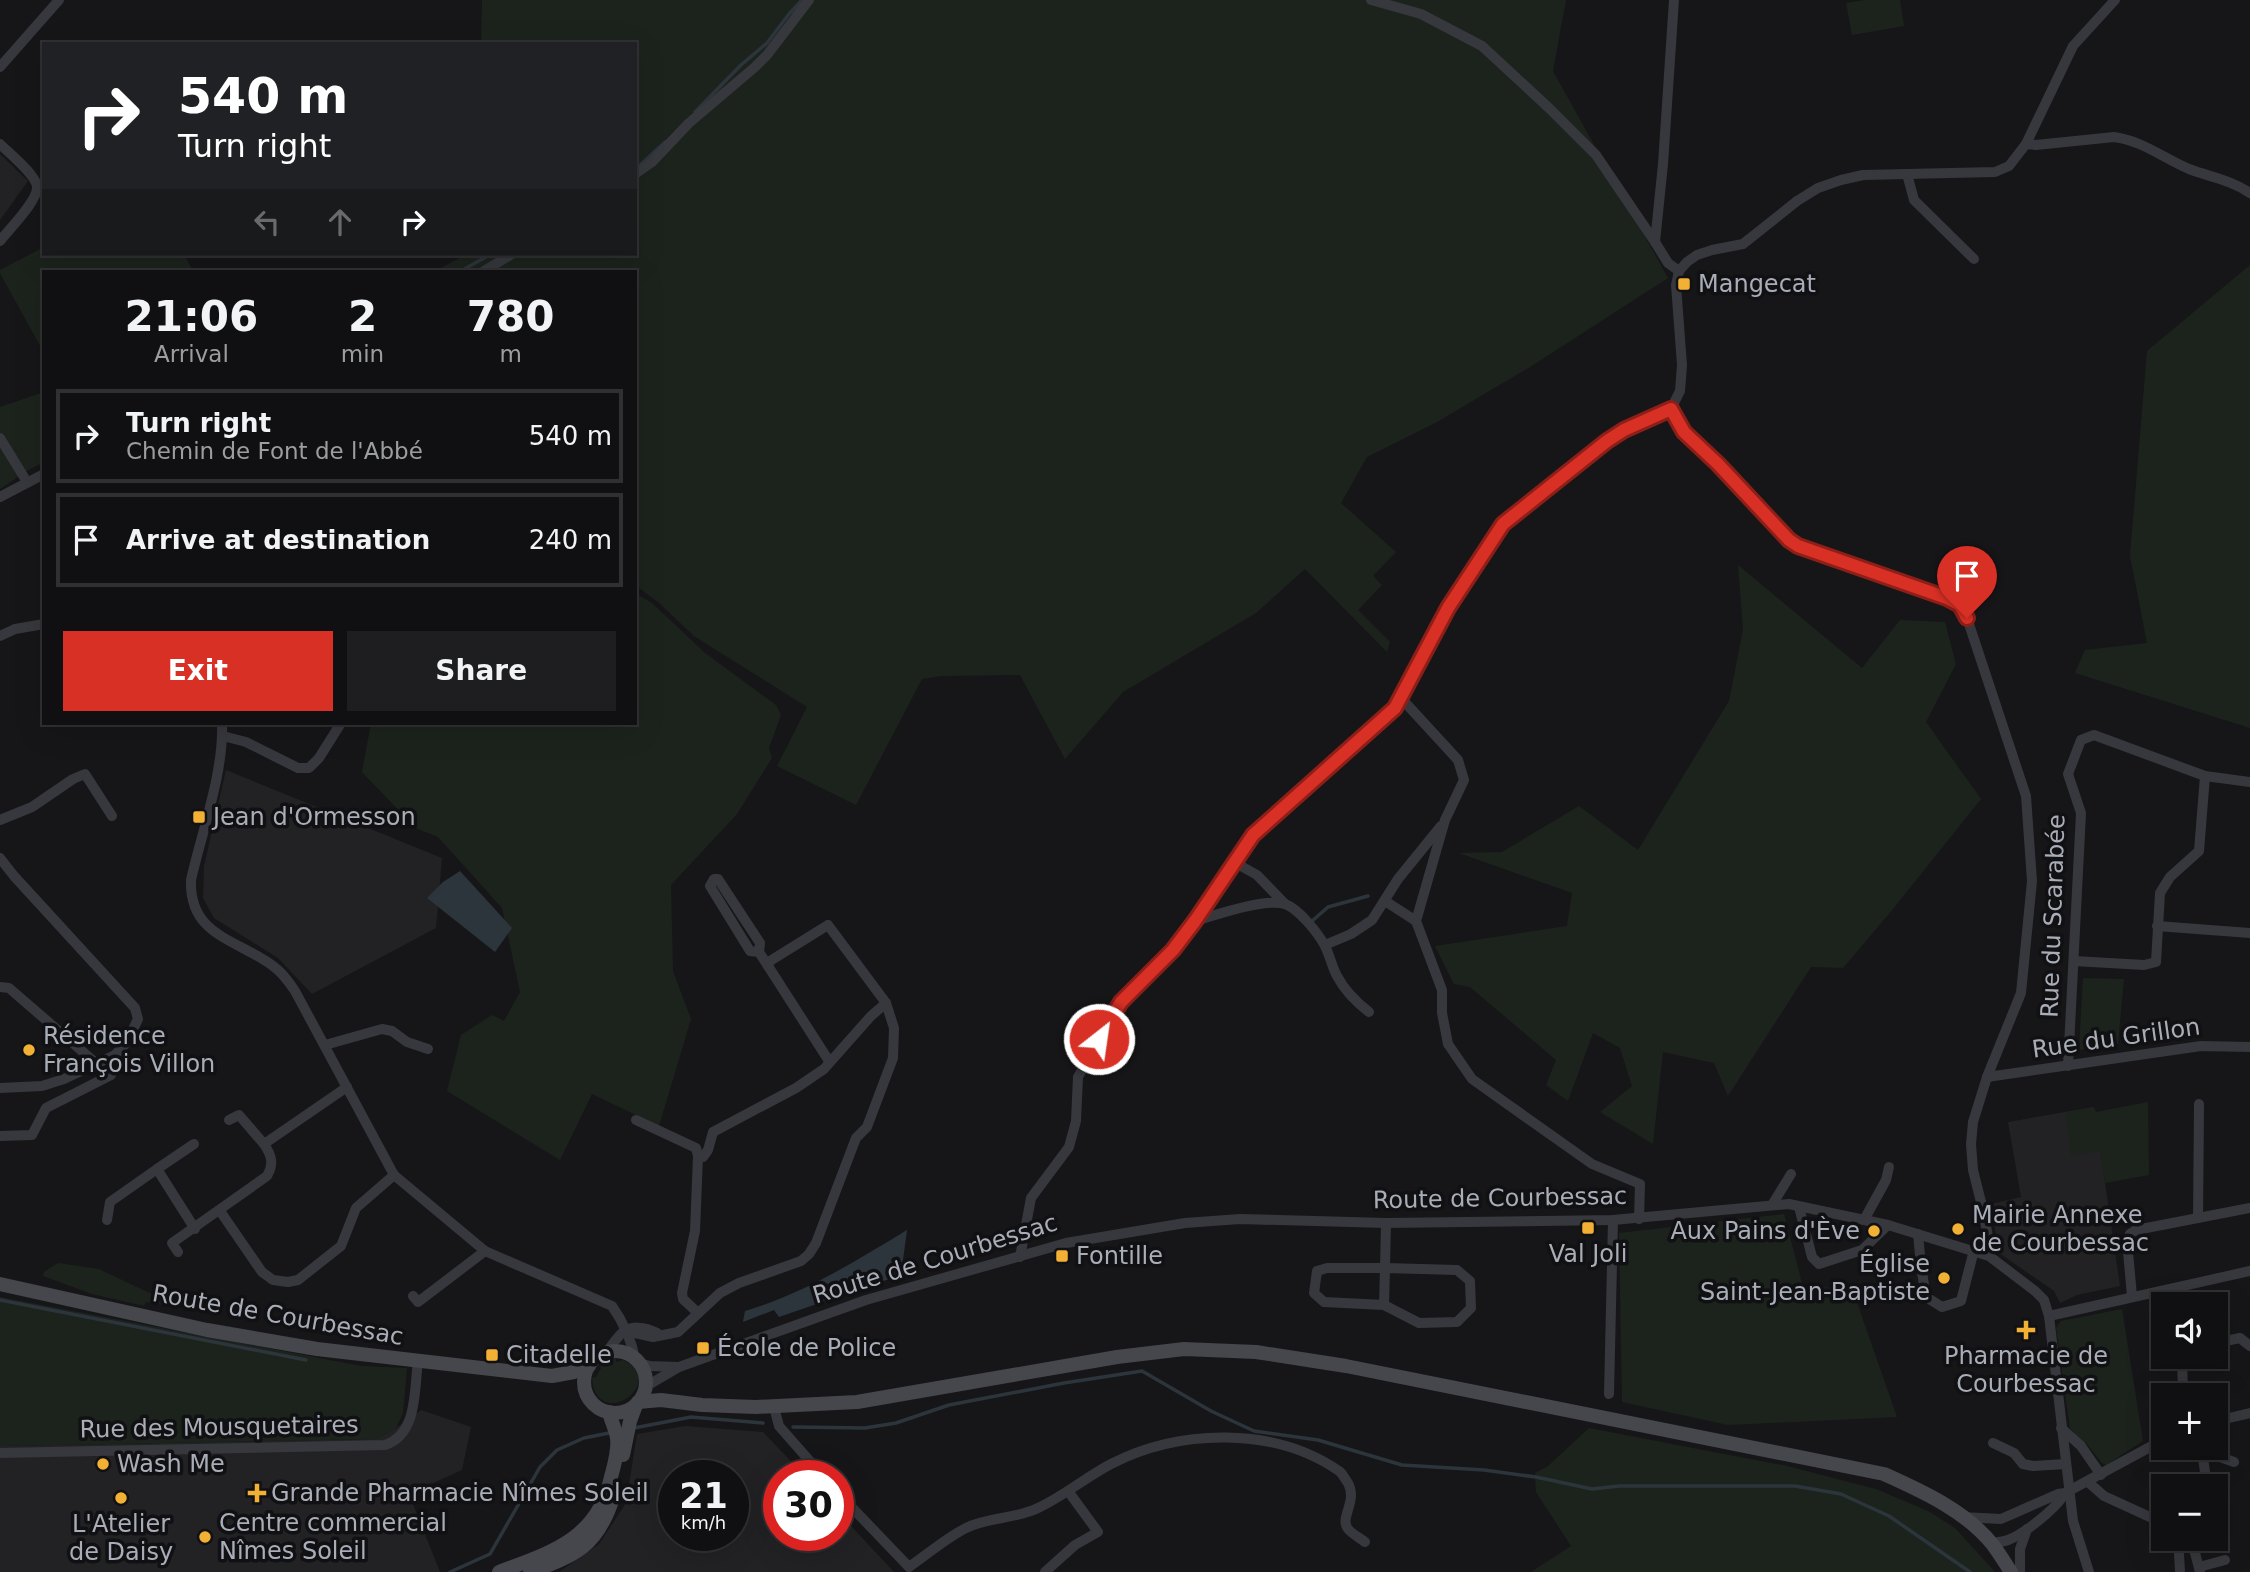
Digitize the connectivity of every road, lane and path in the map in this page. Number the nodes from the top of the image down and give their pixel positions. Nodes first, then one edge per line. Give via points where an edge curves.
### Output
1 (60, 0) edge
2 (809, 0) edge
3 (1371, 0) edge
4 (1674, 0) edge
5 (2115, 0) edge
6 (0, 67) edge
7 (0, 144) edge
8 (2026, 144) junction
9 (637, 173) edge
10 (1907, 174) junction
11 (2250, 192) edge
12 (0, 241) edge
13 (1655, 242) junction
14 (509, 256) edge
15 (1975, 259) dead end
16 (486, 270) edge
17 (1679, 271) junction
18 (1671, 409) junction
19 (0, 438) edge
20 (42, 477) edge
21 (27, 481) junction
22 (0, 497) edge
23 (42, 624) edge
24 (0, 636) edge
25 (1400, 697) junction
26 (222, 725) edge
27 (340, 725) edge
28 (223, 736) junction
29 (2205, 776) junction
30 (2250, 782) edge
31 (111, 816) dead end
32 (0, 820) edge
33 (1445, 820) junction
34 (0, 858) edge
35 (1234, 862) junction
36 (1385, 901) junction
37 (1285, 904) junction
38 (1195, 921) junction
39 (1416, 921) junction
40 (2158, 926) junction
41 (2250, 933) edge
42 (1325, 946) junction
43 (759, 952) junction
44 (2074, 961) junction
45 (768, 966) junction
46 (0, 987) edge
47 (886, 1003) junction
48 (1369, 1012) dead end
49 (325, 1045) junction
50 (2250, 1047) edge
51 (428, 1049) dead end
52 (829, 1061) junction
53 (97, 1064) junction
54 (2068, 1066) junction
55 (111, 1075) dead end
56 (1987, 1077) junction
57 (347, 1087) junction
58 (0, 1088) edge
59 (2199, 1104) dead end
60 (229, 1120) dead end
61 (636, 1120) dead end
62 (0, 1136) edge
63 (194, 1143) dead end
64 (264, 1144) junction
65 (698, 1157) junction
66 (1889, 1167) dead end
67 (157, 1169) junction
68 (1791, 1174) dead end
69 (394, 1175) junction
70 (1772, 1205) junction
71 (1799, 1206) junction
72 (2250, 1208) edge
73 (220, 1211) junction
74 (2198, 1218) junction
75 (1639, 1219) junction
76 (107, 1220) dead end
77 (1613, 1220) junction
78 (1864, 1220) junction
79 (1386, 1223) junction
80 (1888, 1225) junction
81 (195, 1228) junction
82 (1918, 1234) junction
83 (1974, 1250) junction
84 (485, 1251) junction
85 (178, 1252) dead end
86 (1020, 1256) junction
87 (1989, 1256) junction
88 (1385, 1268) junction
89 (2250, 1271) edge
90 (0, 1283) edge
91 (413, 1296) dead end
92 (2132, 1296) junction
93 (1384, 1305) junction
94 (698, 1313) junction
95 (2049, 1315) junction
96 (626, 1331) junction
97 (2228, 1340) edge
98 (2250, 1346) edge
99 (606, 1353) junction
100 (418, 1361) junction
101 (637, 1361) junction
102 (589, 1366) junction
103 (679, 1367) junction
104 (552, 1376) junction
105 (1609, 1394) dead end
106 (587, 1395) junction
107 (641, 1396) junction
108 (775, 1407) junction
109 (609, 1412) junction
110 (2250, 1413) edge
111 (2228, 1418) edge
112 (2061, 1428) junction
113 (1993, 1443) dead end
114 (2151, 1447) edge
115 (0, 1453) edge
116 (809, 1460) edge
117 (2228, 1460) edge
118 (2234, 1462) dead end
119 (2066, 1464) junction
120 (2101, 1475) junction
121 (2088, 1482) junction
122 (1068, 1491) junction
123 (2067, 1492) junction
124 (854, 1510) edge
125 (1961, 1517) junction
126 (2151, 1517) edge
127 (2001, 1519) junction
128 (2027, 1529) junction
129 (1989, 1541) junction
130 (1365, 1542) dead end
131 (2179, 1551) edge
132 (2194, 1551) edge
133 (2225, 1560) dead end
134 (911, 1569) edge
135 (2199, 1569) edge
136 (2180, 1571) edge
137 (499, 1572) edge
138 (530, 1572) edge
139 (1045, 1572) edge
140 (2011, 1572) edge
141 (2020, 1572) edge
142 (2089, 1572) edge

1 - 6 street
2 - 9 street via 767,55
3 - 13 street via 1421,14 1482,46 1596,155
4 - 13 street
5 - 8 street via 2073,46
7 - 12 street via 37,187 35,197
8 - 10 street via 2010,166 1995,172
8 - 11 street via 2125,139
10 - 15 street via 1914,200
10 - 17 street via 1863,176 1818,188 1743,244 1697,255
13 - 17 street
14 - 16 street
17 - 18 street via 1682,365 1680,391
18 - 25 street via 1607,441 1503,524 1448,608
18 - 56 street via 1684,432 1789,540 1947,598 1960,605 1967,618 2026,796 2032,881 2021,993
19 - 21 street
20 - 21 street
21 - 22 street
23 - 24 street
25 - 33 street via 1458,760 1465,780
25 - 35 street via 1395,708 1253,835
26 - 28 street
27 - 28 street via 309,768 298,768 246,742
28 - 49 street via 190,895 214,933 284,976
29 - 30 street, Rue du Scarabée
29 - 40 street via 2199,850 2160,893
29 - 44 street, Rue du Scarabée via 2094,735 2081,740 2068,774 2081,813
31 - 32 street via 85,774 32,807
33 - 36 street
33 - 39 street
34 - 53 street via 135,1008 138,1019 127,1042 116,1055
35 - 37 street via 1257,875
35 - 38 street
36 - 39 street
36 - 42 street via 1372,920
37 - 38 street via 1234,909
37 - 42 street via 1307,920
38 - 86 street via 1121,1002 1078,1077 1076,1121 1069,1147 1031,1198
39 - 75 street via 1442,990 1448,1044 1472,1079 1592,1164 1640,1184
40 - 41 street
40 - 44 street via 2156,962
42 - 48 street via 1351,998
43 - 43 street via 760,943 714,879 710,886 750,950
43 - 45 street
44 - 54 street, Rue du Scarabée
45 - 47 street via 828,925
45 - 52 street
46 - 53 street via 9,988
47 - 52 street
47 - 94 street via 894,1028 893,1058 816,1243 801,1262 739,1283
49 - 51 street via 382,1029
49 - 57 street
50 - 54 street, Rue du Grillon via 2201,1045
52 - 65 street via 796,1088 713,1132 708,1150
53 - 58 street via 42,1086
54 - 56 street, Rue du Grillon
55 - 62 street via 46,1108 32,1135
56 - 87 street via 1973,1122 1971,1156
57 - 64 street
57 - 69 street
59 - 74 street
60 - 64 street via 239,1115
61 - 65 street via 696,1148
63 - 67 street
64 - 73 street via 272,1157 267,1176
65 - 94 street via 695,1231 682,1293
66 - 78 street
67 - 76 street via 110,1202
67 - 81 street
68 - 70 street
69 - 73 street via 356,1208 341,1246 298,1280 273,1280 262,1272
69 - 84 street
70 - 71 street, Route de Courbessac
70 - 75 street, Route de Courbessac
71 - 78 street, Route de Courbessac
71 - 80 street via 1812,1257 1819,1264 1862,1250
72 - 74 street
73 - 81 street
74 - 92 street via 2130,1234
75 - 77 street, Route de Courbessac
77 - 79 street, Route de Courbessac
77 - 105 street
78 - 80 street, Route de Courbessac
79 - 86 street, Route de Courbessac via 1240,1219 1185,1223 1066,1243
79 - 88 street
80 - 82 street, Route de Courbessac
81 - 85 street via 172,1243
82 - 83 street, Route de Courbessac
82 - 83 street via 1926,1297 1942,1307 1961,1301
83 - 87 street, Route de Courbessac
84 - 91 street via 418,1302
84 - 96 street via 612,1307
86 - 103 street, Route de Courbessac via 866,1300
87 - 95 street, Route de Courbessac via 2035,1291
88 - 93 street
88 - 93 street via 1317,1271 1314,1293 1324,1302
88 - 93 street via 1457,1270 1470,1281 1472,1292 1471,1308 1457,1322 1419,1323
89 - 92 street
90 - 100 street, Route de Courbessac via 207,1330
92 - 95 street
94 - 96 street via 678,1332 660,1336 644,1327
95 - 112 street, Route de Courbessac
96 - 99 street
96 - 101 street
97 - 98 street via 2240,1338
99 - 101 street via 626,1353
99 - 102 street
100 - 104 street, Route de Courbessac
100 - 115 street, Rue des Mousquetaires via 412,1413 404,1430 385,1445
101 - 103 street, Route de Courbessac
101 - 107 street via 643,1371
102 - 104 street, Route de Courbessac
102 - 106 street via 584,1385
103 - 107 street, Route de Courbessac
104 - 106 street, Route de Courbessac
106 - 109 street
107 - 108 street via 702,1405
107 - 109 street via 628,1410
107 - 138 street via 603,1525 587,1545
108 - 116 street via 779,1426
108 - 125 street via 869,1400 1184,1349 1256,1352 1884,1474 1927,1493
109 - 137 street via 618,1440 609,1486 596,1516 561,1546
110 - 111 street
112 - 119 street, Route de Courbessac
112 - 120 street via 2081,1446
113 - 119 street via 2014,1453 2023,1464
114 - 120 street
117 - 118 street
119 - 123 street, Route de Courbessac
120 - 121 street
121 - 123 street
121 - 126 street via 2104,1496
122 - 130 street via 1111,1464 1159,1444 1218,1438 1272,1441 1299,1448 1342,1472 1352,1490 1346,1523
122 - 134 street via 1035,1510 967,1527
122 - 139 street via 1098,1532
123 - 127 street
123 - 128 street
123 - 142 street, Route de Courbessac
124 - 134 street
125 - 127 street
125 - 129 street
127 - 129 street
128 - 129 street via 2010,1539
128 - 141 street via 2020,1549
129 - 140 street
131 - 136 street
132 - 135 street
133 - 135 street

